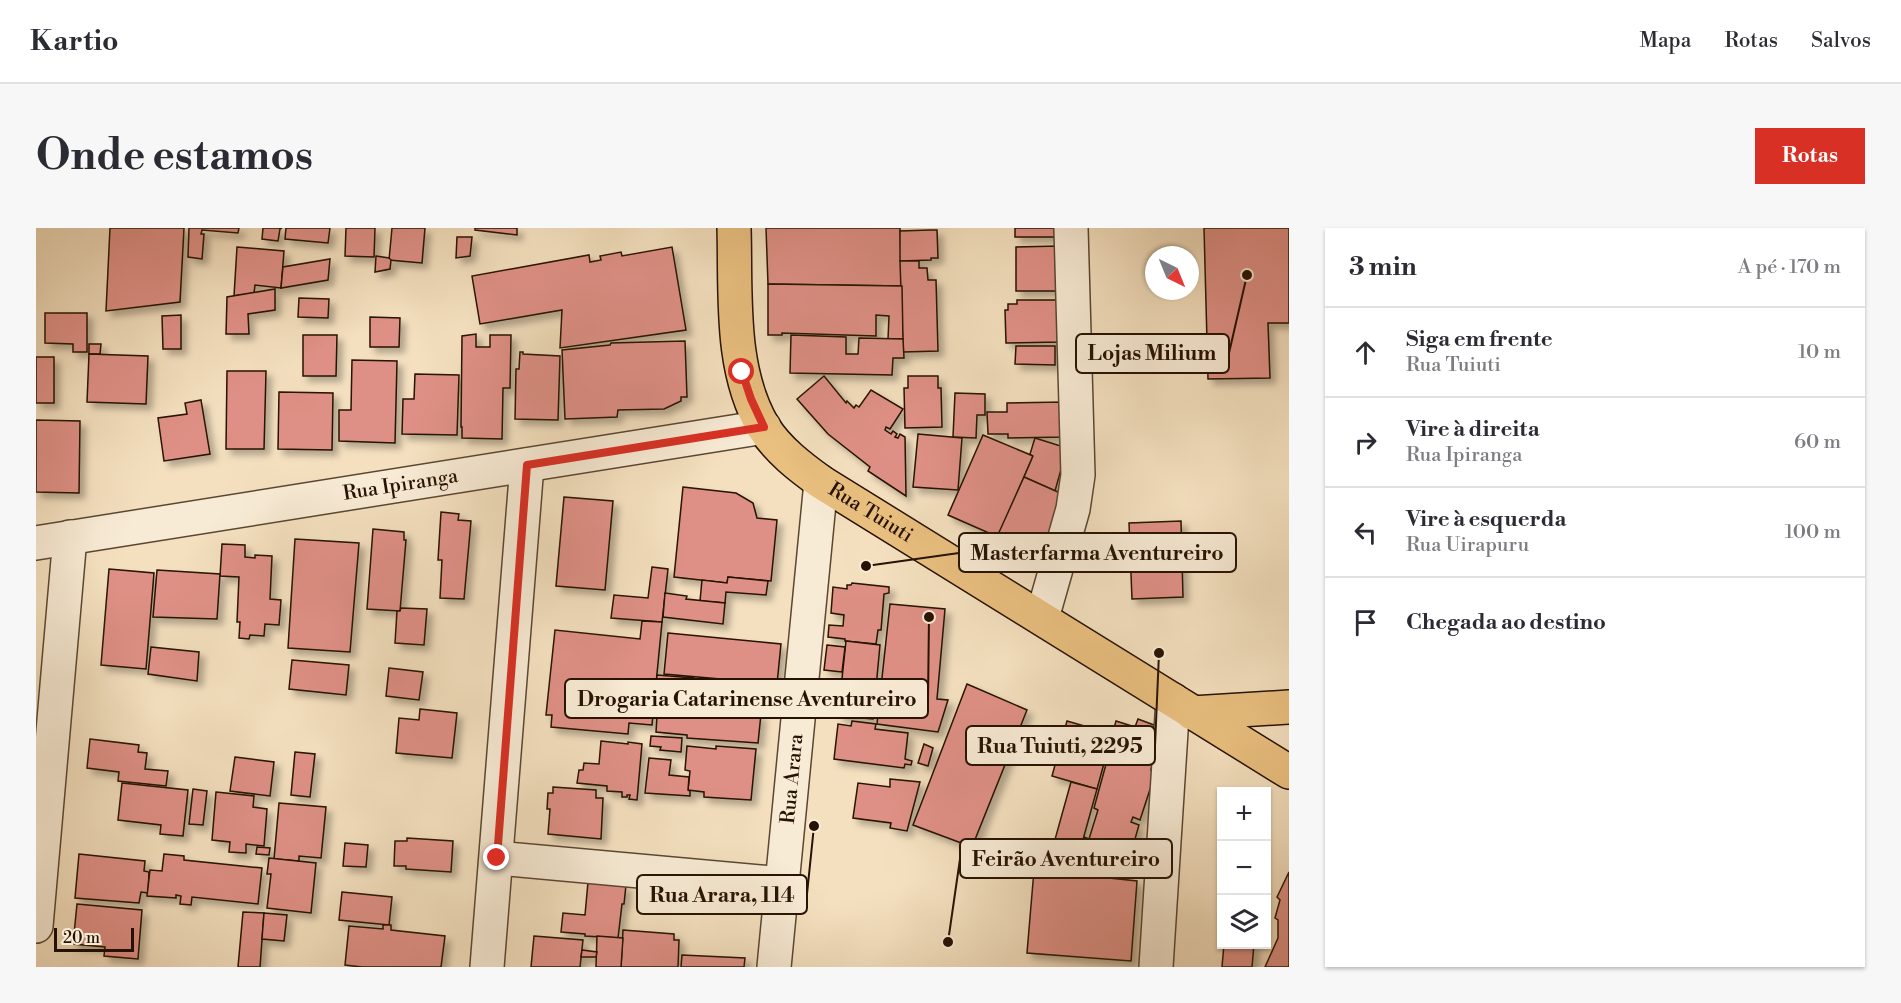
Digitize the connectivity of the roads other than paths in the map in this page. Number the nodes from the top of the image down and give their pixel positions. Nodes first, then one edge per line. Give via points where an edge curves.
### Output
1 (734, 228) edge
2 (1071, 228) edge
3 (764, 427) junction
4 (527, 465) junction
5 (821, 482) junction
6 (70, 537) junction
7 (36, 543) edge
8 (1042, 618) junction
9 (1182, 706) junction
10 (1289, 709) edge
11 (1281, 768) edge
12 (497, 858) junction
13 (782, 884) junction
14 (36, 926) edge
15 (487, 967) edge
16 (774, 967) edge
17 (1156, 967) edge

1 - 3 main road, Rua Tuiuti via 742,372
2 - 8 street via 1078,475 1073,509
3 - 4 street, Rua Ipiranga
3 - 5 main road, Rua Tuiuti via 780,448
4 - 6 street, Rua Ipiranga
4 - 12 street
5 - 8 main road, Rua Tuiuti
5 - 13 street, Rua Arara
6 - 7 street, Rua Ipiranga
6 - 14 street
8 - 9 main road, Rua Tuiuti
9 - 10 main road
9 - 11 main road, Rua Tuiuti
9 - 17 street
10 - 11 main road via 1274,730 1270,748
12 - 13 street
12 - 15 street
13 - 16 street, Rua Arara

